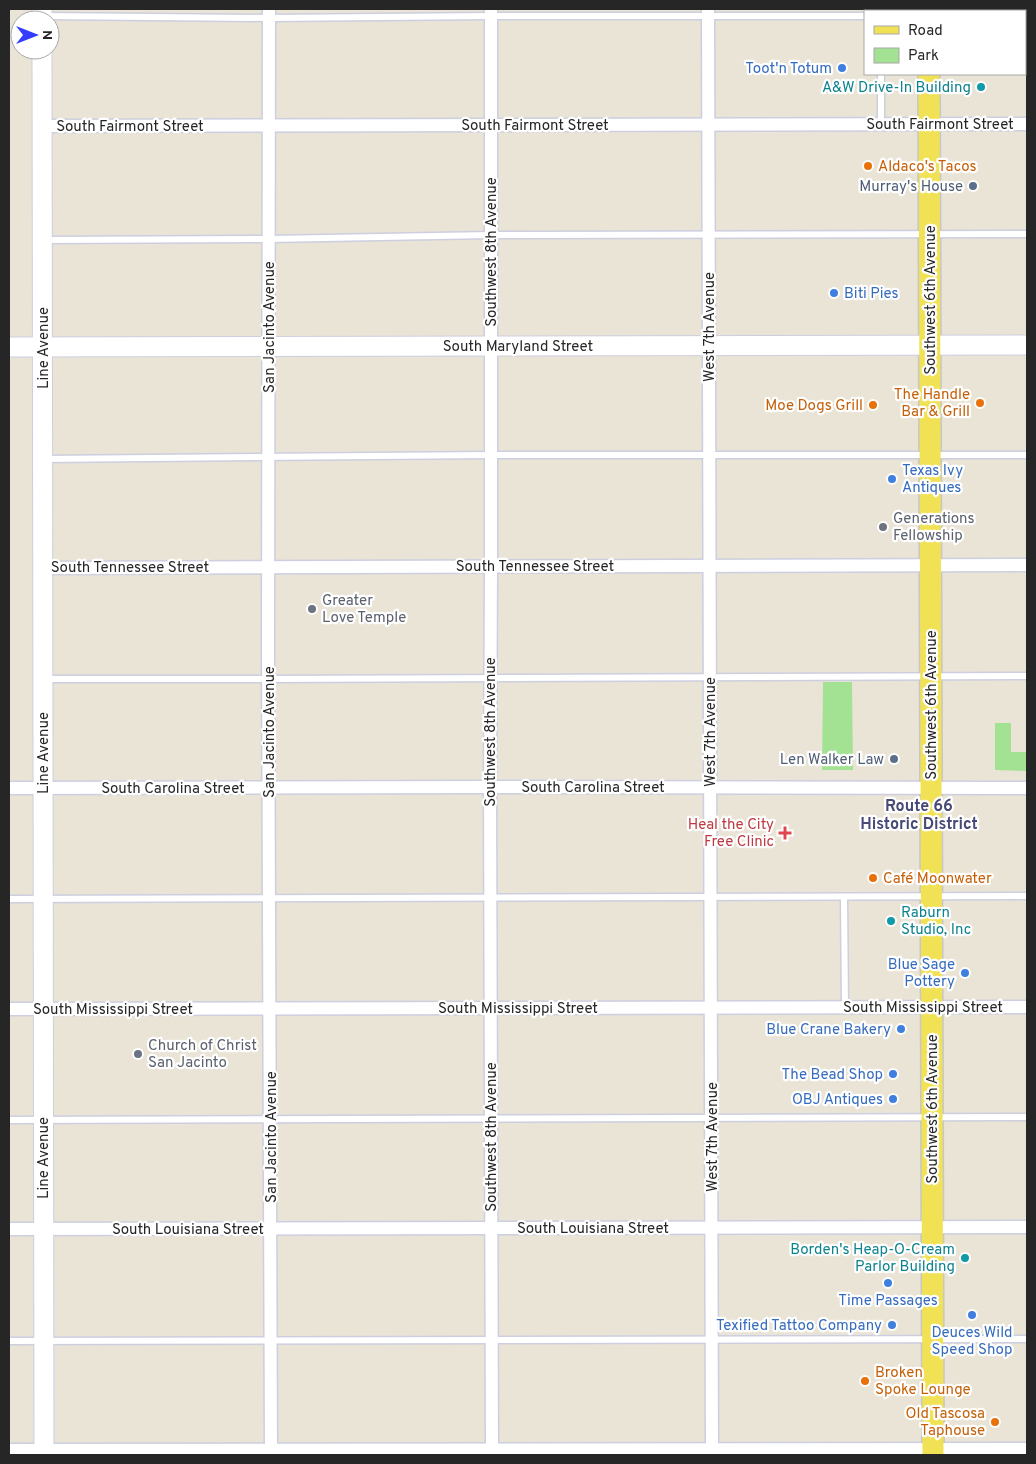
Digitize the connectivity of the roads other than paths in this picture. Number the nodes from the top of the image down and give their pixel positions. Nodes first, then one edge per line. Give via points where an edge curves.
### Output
1 (491, 12) edge
2 (708, 12) edge
3 (269, 13) edge
4 (60, 15) edge
5 (864, 16) edge
6 (42, 60) edge
7 (881, 75) edge
8 (929, 75) edge
9 (881, 124) junction
10 (929, 124) junction
11 (1027, 124) edge
12 (491, 125) junction
13 (708, 125) junction
14 (42, 126) junction
15 (269, 126) junction
16 (930, 234) junction
17 (1027, 234) edge
18 (491, 235) junction
19 (708, 235) junction
20 (269, 239) junction
21 (43, 240) junction
22 (709, 345) junction
23 (930, 345) junction
24 (1027, 345) edge
25 (269, 346) junction
26 (491, 346) junction
27 (9, 347) edge
28 (43, 347) junction
29 (491, 455) junction
30 (708, 455) junction
31 (1027, 455) edge
32 (931, 456) junction
33 (269, 458) junction
34 (43, 459) junction
35 (931, 565) junction
36 (1027, 565) edge
37 (491, 566) junction
38 (709, 566) junction
39 (269, 567) junction
40 (43, 568) junction
41 (710, 676) junction
42 (931, 676) junction
43 (1027, 676) edge
44 (491, 677) junction
45 (43, 678) junction
46 (269, 679) junction
47 (490, 787) junction
48 (710, 787) junction
49 (9, 788) edge
50 (43, 788) junction
51 (270, 788) junction
52 (932, 788) junction
53 (1027, 788) edge
54 (932, 896) junction
55 (1027, 896) edge
56 (270, 897) junction
57 (711, 897) junction
58 (844, 897) junction
59 (43, 898) junction
60 (491, 898) junction
61 (9, 899) edge
62 (845, 1007) junction
63 (932, 1007) junction
64 (1027, 1007) edge
65 (490, 1008) junction
66 (712, 1008) junction
67 (9, 1009) edge
68 (43, 1009) junction
69 (270, 1009) junction
70 (1027, 1116) edge
71 (712, 1118) junction
72 (932, 1118) junction
73 (491, 1119) junction
74 (9, 1120) edge
75 (43, 1120) junction
76 (270, 1120) junction
77 (932, 1227) junction
78 (1027, 1227) edge
79 (492, 1228) junction
80 (712, 1228) junction
81 (9, 1229) edge
82 (271, 1229) junction
83 (44, 1230) junction
84 (712, 1338) junction
85 (932, 1339) junction
86 (1027, 1339) edge
87 (271, 1340) junction
88 (492, 1340) junction
89 (9, 1341) edge
90 (44, 1342) junction
91 (1027, 1448) edge
92 (9, 1450) edge
93 (492, 1452) edge
94 (712, 1452) edge
95 (933, 1452) edge
96 (44, 1453) edge
97 (271, 1453) edge

1 - 2 lane
1 - 3 lane
1 - 12 street, Southwest 8th Avenue
2 - 5 lane
2 - 13 street, West 7th Avenue
3 - 4 lane
3 - 15 street, San Jacinto Avenue
6 - 14 main road, Line Avenue
7 - 9 lane
8 - 10 main road, Southwest 6th Avenue
9 - 10 street, South Fairmont Street
9 - 13 street, South Fairmont Street
10 - 11 street, South Fairmont Street
10 - 16 main road, Southwest 6th Avenue
12 - 13 street, South Fairmont Street
12 - 15 street, South Fairmont Street
12 - 18 street, Southwest 8th Avenue
13 - 19 street, West 7th Avenue
14 - 15 street, South Fairmont Street
14 - 21 main road, Line Avenue
15 - 20 street, San Jacinto Avenue
16 - 17 lane
16 - 19 lane
16 - 23 main road, Southwest 6th Avenue
18 - 19 lane
18 - 20 lane
18 - 26 street, Southwest 8th Avenue
19 - 22 street, West 7th Avenue
20 - 21 lane
20 - 25 street, San Jacinto Avenue
21 - 28 main road, Line Avenue
22 - 23 main road, South Maryland Street
22 - 26 main road, South Maryland Street
22 - 30 street, West 7th Avenue
23 - 24 main road, South Maryland Street
23 - 32 main road, Southwest 6th Avenue
25 - 26 main road, South Maryland Street
25 - 28 main road, South Maryland Street
25 - 33 street, San Jacinto Avenue
26 - 29 street, Southwest 8th Avenue
27 - 28 main road, South Maryland Street
28 - 34 main road, Line Avenue
29 - 30 lane
29 - 33 lane
29 - 37 street, Southwest 8th Avenue
30 - 32 lane
30 - 38 street, West 7th Avenue
31 - 32 lane
32 - 35 main road, Southwest 6th Avenue
33 - 34 lane
33 - 39 street, San Jacinto Avenue
34 - 40 main road, Line Avenue
35 - 36 street, South Tennessee Street
35 - 38 street, South Tennessee Street
35 - 42 main road, Southwest 6th Avenue
37 - 38 street, South Tennessee Street
37 - 39 street, South Tennessee Street
37 - 44 street, Southwest 8th Avenue
38 - 41 street, West 7th Avenue
39 - 40 street, South Tennessee Street
39 - 46 street, San Jacinto Avenue
40 - 45 main road, Line Avenue
41 - 42 lane
41 - 44 lane
41 - 48 street, West 7th Avenue
42 - 43 lane
42 - 52 main road, Southwest 6th Avenue
44 - 46 lane
44 - 47 street, Southwest 8th Avenue
45 - 46 lane
45 - 50 main road, Line Avenue
46 - 51 street, San Jacinto Avenue
47 - 48 street, South Carolina Street
47 - 51 street, South Carolina Street
47 - 60 street, Southwest 8th Avenue
48 - 52 street, South Carolina Street
48 - 57 street, West 7th Avenue
49 - 50 street, South Carolina Street
50 - 51 street, South Carolina Street
50 - 59 main road, Line Avenue
51 - 56 street, San Jacinto Avenue
52 - 53 street, South Carolina Street
52 - 54 main road, Southwest 6th Avenue
54 - 55 lane
54 - 58 lane
54 - 63 main road, Southwest 6th Avenue
56 - 59 lane
56 - 60 lane
56 - 69 street, San Jacinto Avenue
57 - 58 lane
57 - 60 lane
57 - 66 street, West 7th Avenue
58 - 62 lane
59 - 61 lane
59 - 68 main road, Line Avenue
60 - 65 street, Southwest 8th Avenue
62 - 63 street, South Mississippi Street
62 - 66 street, South Mississippi Street
63 - 64 street, South Mississippi Street
63 - 72 main road, Southwest 6th Avenue
65 - 66 street, South Mississippi Street
65 - 69 street, South Mississippi Street
65 - 73 street, Southwest 8th Avenue
66 - 71 street, West 7th Avenue
67 - 68 street, South Mississippi Street
68 - 69 street, South Mississippi Street
68 - 75 main road, Line Avenue
69 - 76 street, San Jacinto Avenue
70 - 72 lane
71 - 72 lane
71 - 73 lane
71 - 80 street, West 7th Avenue
72 - 77 main road, Southwest 6th Avenue
73 - 76 lane
73 - 79 street, Southwest 8th Avenue
74 - 75 lane
75 - 76 lane
75 - 83 main road, Line Avenue
76 - 82 street, San Jacinto Avenue
77 - 78 street, South Louisiana Street
77 - 80 street, South Louisiana Street
77 - 85 main road, Southwest 6th Avenue
79 - 80 street, South Louisiana Street
79 - 82 street, South Louisiana Street
79 - 88 street, Southwest 8th Avenue
80 - 84 street, West 7th Avenue
81 - 83 street, South Louisiana Street
82 - 83 street, South Louisiana Street
82 - 87 street, San Jacinto Avenue
83 - 90 main road, Line Avenue
84 - 85 lane
84 - 88 lane
84 - 94 street, West 7th Avenue
85 - 86 lane
85 - 95 main road, Southwest 6th Avenue
87 - 88 lane
87 - 90 lane
87 - 97 street, San Jacinto Avenue
88 - 93 street, Southwest 8th Avenue
89 - 90 lane
90 - 96 main road, Line Avenue
91 - 95 street
92 - 96 street
93 - 94 street
93 - 97 street
94 - 95 street
96 - 97 street

